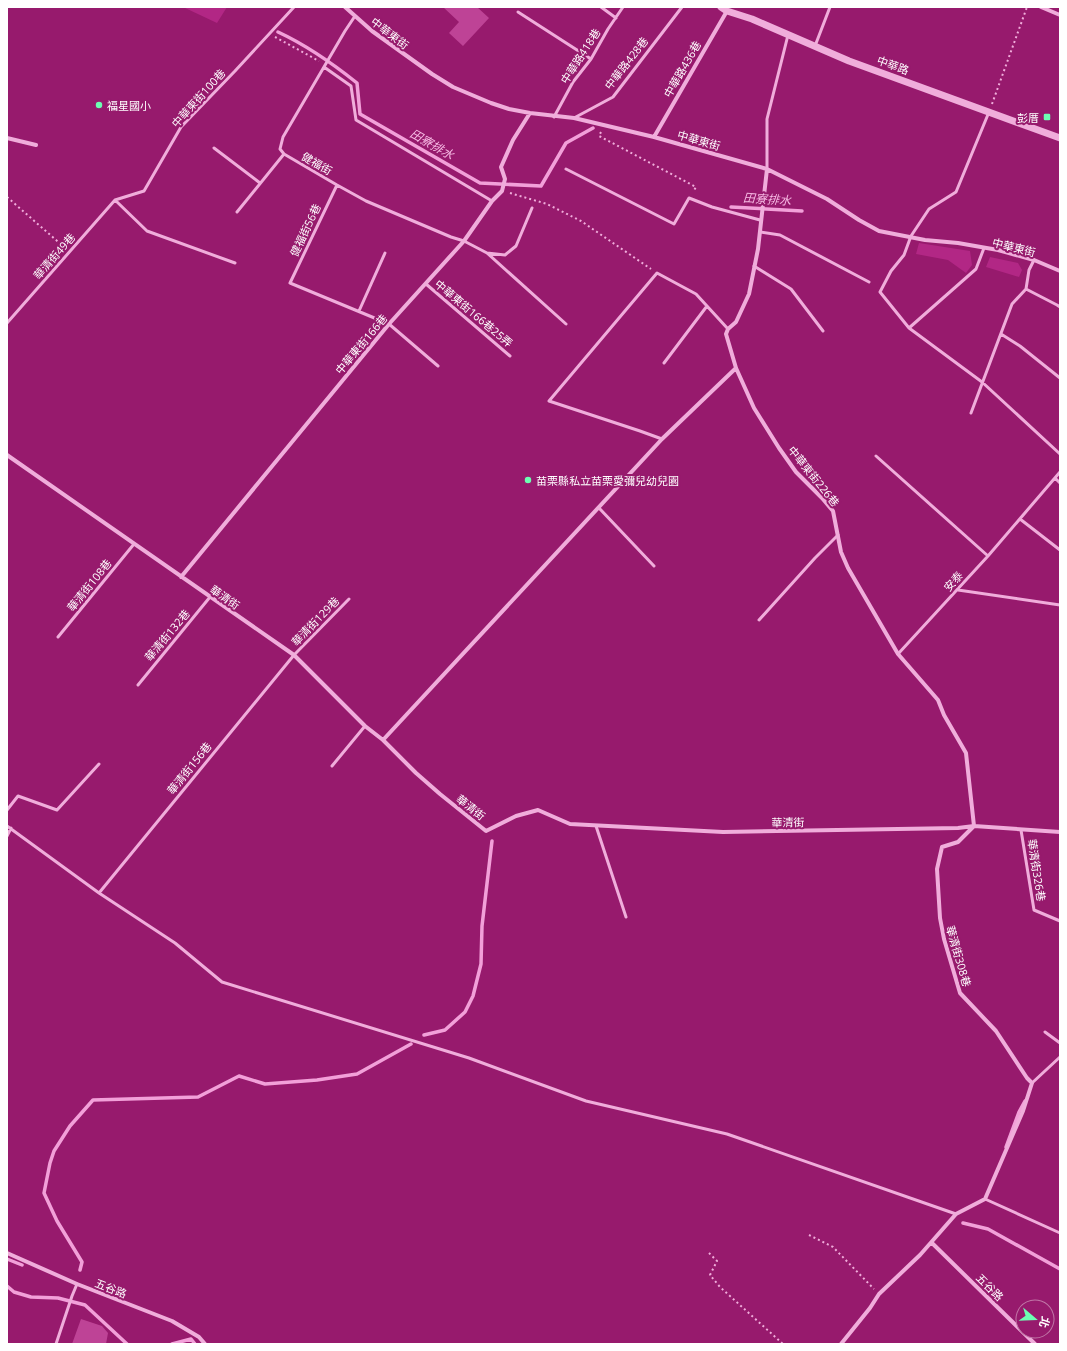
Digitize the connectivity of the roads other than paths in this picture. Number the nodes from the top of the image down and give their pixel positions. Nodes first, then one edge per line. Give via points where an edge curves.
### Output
1 (294, 7) edge
2 (346, 7) edge
3 (601, 7) edge
4 (623, 7) edge
5 (682, 7) edge
6 (830, 7) edge
7 (1041, 7) edge
8 (724, 9) edge
9 (518, 12) dead end
10 (1060, 15) edge
11 (355, 16) junction
12 (616, 18) junction
13 (788, 35) junction
14 (815, 46) junction
15 (590, 59) junction
16 (324, 66) junction
17 (989, 112) junction
18 (530, 114) junction
19 (554, 117) junction
20 (574, 118) junction
21 (654, 137) junction
22 (7, 138) edge
23 (1060, 138) edge
24 (36, 145) dead end
25 (214, 148) dead end
26 (284, 154) junction
27 (566, 169) dead end
28 (767, 169) junction
29 (260, 183) junction
30 (337, 185) junction
31 (115, 200) junction
32 (492, 201) junction
33 (532, 208) dead end
34 (237, 212) dead end
35 (760, 218) junction
36 (760, 232) junction
37 (911, 236) junction
38 (464, 241) junction
39 (984, 248) junction
40 (385, 253) dead end
41 (487, 253) junction
42 (1034, 260) junction
43 (235, 263) dead end
44 (754, 266) junction
45 (1060, 271) edge
46 (869, 282) dead end
47 (426, 284) junction
48 (1026, 289) junction
49 (707, 306) junction
50 (1060, 307) edge
51 (359, 311) junction
52 (7, 323) edge
53 (389, 324) junction
54 (566, 324) dead end
55 (909, 328) junction
56 (728, 329) junction
57 (823, 331) dead end
58 (1001, 334) junction
59 (510, 356) dead end
60 (664, 363) dead end
61 (438, 366) dead end
62 (736, 368) junction
63 (1060, 378) edge
64 (982, 382) junction
65 (971, 413) dead end
66 (662, 439) junction
67 (1060, 454) edge
68 (7, 455) edge
69 (876, 456) dead end
70 (1060, 472) edge
71 (1054, 478) junction
72 (1060, 483) edge
73 (599, 508) junction
74 (1020, 519) junction
75 (838, 535) junction
76 (134, 544) junction
77 (1060, 550) edge
78 (988, 556) junction
79 (654, 566) dead end
80 (181, 577) junction
81 (958, 590) junction
82 (210, 597) junction
83 (349, 599) dead end
84 (1060, 605) edge
85 (759, 620) dead end
86 (58, 637) dead end
87 (898, 654) junction
88 (294, 655) junction
89 (138, 685) dead end
90 (365, 726) junction
91 (383, 740) junction
92 (99, 764) dead end
93 (332, 766) dead end
94 (7, 810) edge
95 (7, 826) edge
96 (596, 826) junction
97 (974, 826) junction
98 (11, 828) junction
99 (1021, 830) junction
100 (1060, 832) edge
101 (7, 836) edge
102 (99, 893) junction
103 (626, 917) dead end
104 (1060, 921) edge
105 (1045, 1032) dead end
106 (1060, 1043) edge
107 (1060, 1057) edge
108 (1032, 1083) junction
109 (985, 1199) junction
110 (956, 1214) junction
111 (1060, 1233) edge
112 (932, 1243) junction
113 (7, 1253) edge
114 (77, 1284) junction
115 (56, 1344) edge
116 (205, 1344) edge
117 (841, 1344) edge
118 (1036, 1344) edge

1 - 31 lane, 中華東街100巷 via 181,127 144,191
2 - 11 street, 中華東街
3 - 12 lane
4 - 12 lane, 中華路418巷
5 - 20 lane, 中華路428巷 via 612,97
6 - 14 lane
7 - 10 street
8 - 13 street, 中華路
8 - 21 street, 中華路436巷
9 - 15 lane
11 - 16 lane
11 - 18 street, 中華東街 via 402,54 453,87 491,103
12 - 15 lane, 中華路418巷
13 - 14 street, 中華路
13 - 28 lane via 767,119
14 - 17 street, 中華路
15 - 19 lane, 中華路418巷 via 573,82
16 - 26 lane via 282,136 280,149
16 - 32 lane via 351,86 356,120
17 - 23 street, 中華路
17 - 37 lane via 956,192 929,209
18 - 19 street, 中華東街
18 - 32 street, 中華東街166巷 via 513,140 501,167 505,179 502,191
19 - 20 street, 中華東街
20 - 21 street, 中華東街
21 - 28 street, 中華東街
22 - 24 street
25 - 29 lane
26 - 29 lane
26 - 30 lane, 健福街
27 - 35 lane via 674,224 689,198 712,207
28 - 35 street
28 - 37 street, 中華東街 via 827,199 879,231
29 - 34 lane
30 - 38 lane, 健福街 via 366,201
30 - 51 lane, 健福街56巷 via 290,283
31 - 43 lane via 147,231
31 - 52 lane, 華清街49巷
32 - 38 street, 中華東街166巷
33 - 41 lane, 健福街 via 516,246 505,255
35 - 36 street
36 - 44 street
36 - 46 lane via 780,234
37 - 39 street, 中華東街
37 - 55 lane via 904,255 891,271 880,292
38 - 41 lane, 健福街
38 - 47 street, 中華東街166巷
39 - 42 street, 中華東街
39 - 55 lane via 976,269
40 - 51 lane
41 - 54 lane, 健福街
42 - 45 street, 中華東街
42 - 48 lane via 1029,270
44 - 56 street via 749,294 736,322
44 - 57 lane via 791,289
47 - 53 street, 中華東街166巷
47 - 59 lane, 中華東街166巷25弄
48 - 50 lane
48 - 58 lane via 1012,304
49 - 56 lane
49 - 60 lane
49 - 66 lane via 696,294 657,273 549,401
51 - 53 lane
53 - 61 lane
53 - 80 street, 中華東街166巷
55 - 64 lane
56 - 62 street, 中華東街226巷 via 726,334
58 - 63 lane
58 - 64 lane
62 - 66 street
62 - 75 street, 中華東街226巷 via 754,408 779,448 796,472 833,511
64 - 65 lane
64 - 67 lane
66 - 73 street
68 - 76 street, 華清街
69 - 78 lane
70 - 71 lane, 安泰
71 - 72 lane
71 - 74 lane, 安泰
73 - 79 lane
73 - 91 street
74 - 77 lane
74 - 78 lane, 安泰
75 - 85 lane
75 - 87 street, 中華東街226巷 via 840,552 848,568
76 - 80 street, 華清街
76 - 86 lane, 華清街108巷
78 - 81 lane, 安泰
80 - 82 street, 華清街
81 - 84 lane
81 - 87 lane, 安泰
82 - 88 street, 華清街
82 - 89 lane, 華清街132巷
83 - 88 lane, 華清街129巷
87 - 97 street, 中華東街226巷 via 938,700 966,752
88 - 90 street, 華清街
88 - 102 lane, 華清街156巷
90 - 91 street, 華清街
90 - 93 lane
91 - 96 street, 華清街 via 440,794 486,831 516,816 538,810 570,824
92 - 94 lane via 57,810 18,796
95 - 98 lane
96 - 97 street, 華清街 via 724,832
96 - 103 lane
97 - 99 street, 華清街
97 - 108 street, 華清街308巷 via 958,842 942,847 937,869 944,939 960,993 996,1031
98 - 101 lane
98 - 102 lane
99 - 100 street, 華清街
99 - 104 lane, 華清街326巷 via 1034,910
102 - 110 lane via 175,943 222,982 469,1058 586,1101 727,1134
105 - 106 lane
107 - 108 lane
108 - 109 street via 1023,1111
109 - 110 street
109 - 111 lane
110 - 112 street
112 - 117 street via 879,1294
112 - 118 street, 五谷路
113 - 114 street, 五谷路
114 - 115 lane
114 - 116 street, 五谷路 via 172,1321 199,1337

